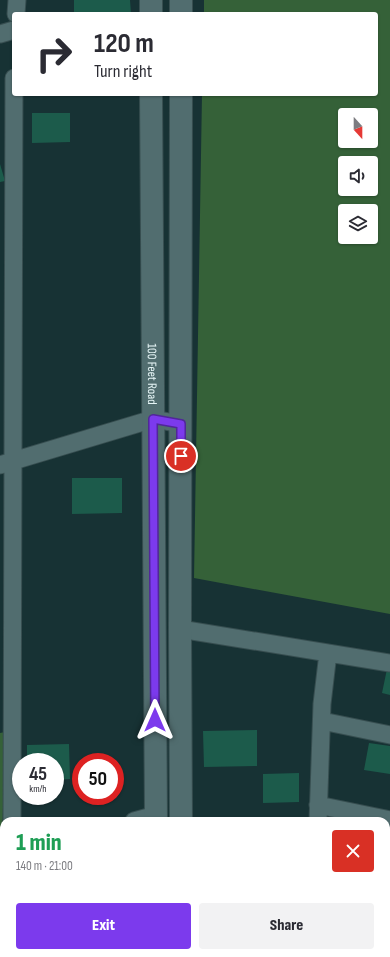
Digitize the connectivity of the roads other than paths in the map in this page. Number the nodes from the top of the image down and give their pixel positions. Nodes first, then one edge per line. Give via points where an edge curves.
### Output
1 (17, 0) edge
2 (151, 0) edge
3 (181, 0) edge
4 (16, 12) edge
5 (151, 12) edge
6 (181, 12) edge
7 (12, 31) edge
8 (0, 34) edge
9 (12, 90) edge
10 (151, 96) edge
11 (181, 96) edge
12 (7, 119) edge
13 (6, 203) edge
14 (6, 286) edge
15 (6, 369) edge
16 (153, 419) junction
17 (181, 424) junction
18 (6, 464) edge
19 (6, 555) edge
20 (180, 629) junction
21 (6, 638) edge
22 (328, 653) junction
23 (390, 663) edge
24 (322, 721) junction
25 (6, 725) edge
26 (390, 735) edge
27 (318, 813) edge
28 (12, 817) edge
29 (156, 817) edge
30 (181, 817) edge
31 (359, 817) edge

1 - 4 street
2 - 5 main road
3 - 6 main road
7 - 8 street
9 - 12 street
10 - 16 main road, 100 Feet Road
11 - 17 main road
12 - 13 street
13 - 14 street
14 - 15 street
15 - 18 street
16 - 17 street
16 - 18 street
16 - 29 main road, 100 Feet Road
17 - 20 main road
18 - 19 street
19 - 21 street
20 - 22 street
20 - 30 main road
21 - 25 street
22 - 23 street
22 - 24 street
24 - 26 street
24 - 27 street
25 - 28 street
27 - 31 street

